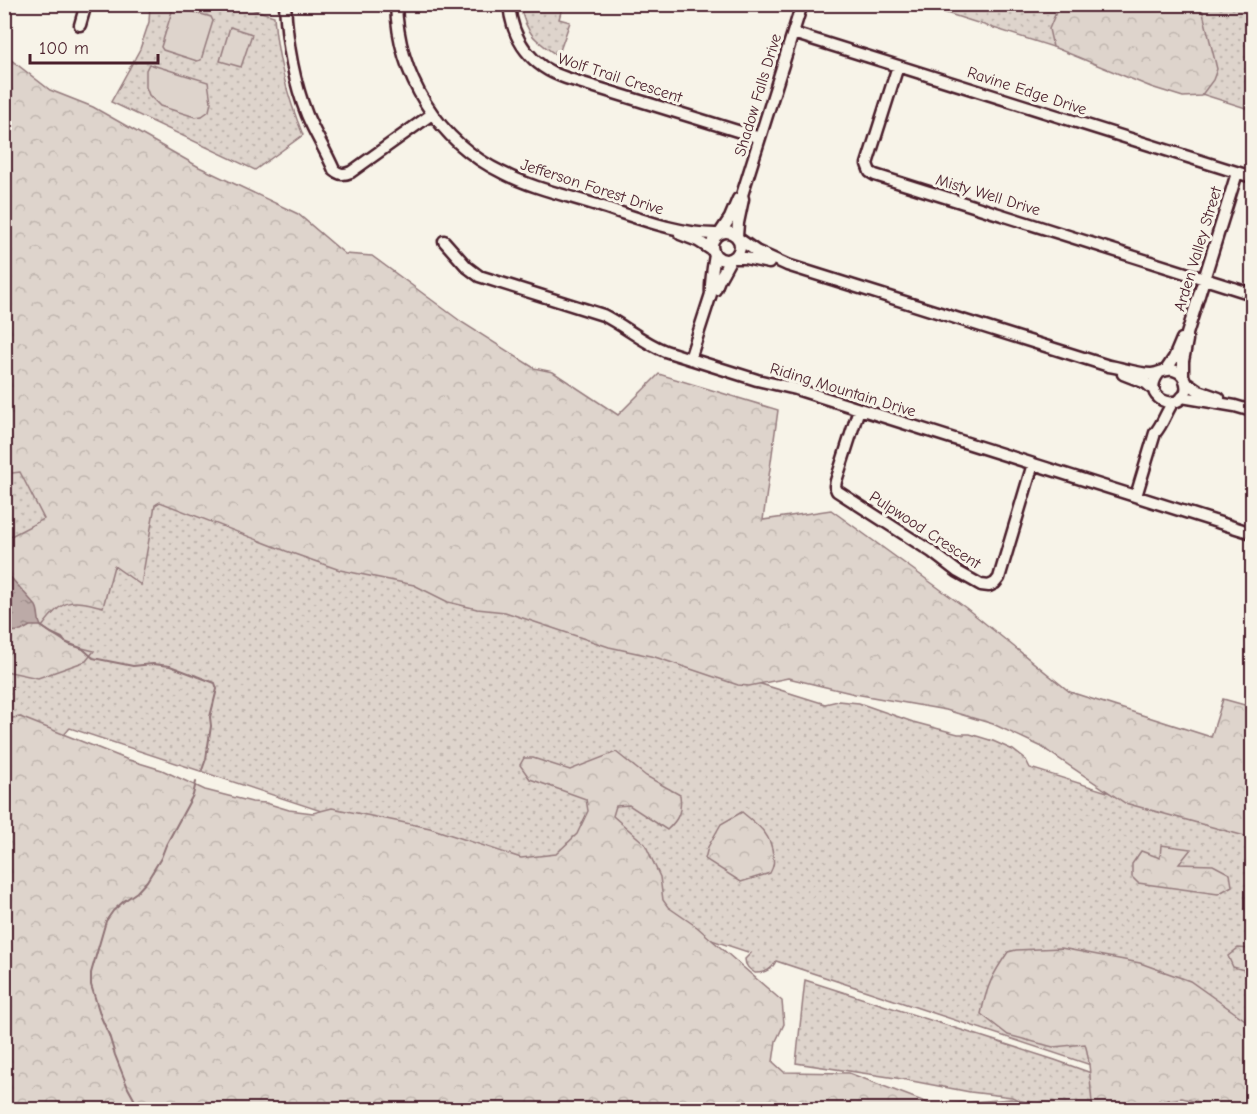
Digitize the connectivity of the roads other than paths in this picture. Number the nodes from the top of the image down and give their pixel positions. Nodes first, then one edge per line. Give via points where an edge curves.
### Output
1 (86, 4) edge
2 (285, 4) edge
3 (396, 4) edge
4 (509, 4) edge
5 (802, 4) edge
6 (80, 25) dead end
7 (793, 33) junction
8 (898, 66) junction
9 (432, 114) junction
10 (760, 138) junction
11 (1237, 172) junction
12 (1252, 177) edge
13 (742, 195) junction
14 (666, 227) junction
15 (719, 233) junction
16 (738, 238) junction
17 (444, 241) dead end
18 (713, 253) junction
19 (732, 259) junction
20 (787, 265) junction
21 (1204, 278) junction
22 (711, 294) junction
23 (1252, 294) edge
24 (1187, 334) junction
25 (690, 359) junction
26 (1109, 366) junction
27 (1163, 372) junction
28 (1184, 379) junction
29 (1156, 394) junction
30 (1178, 400) junction
31 (1235, 406) junction
32 (860, 409) junction
33 (1252, 411) edge
34 (1155, 433) junction
35 (1033, 464) junction
36 (1136, 496) junction
37 (1252, 533) edge

1 - 6 street
2 - 9 street via 297,86 307,115 338,174 351,172
3 - 9 street, Jefferson Forest Drive via 407,65
4 - 10 street, Wolf Trail Crescent via 512,25 524,48 556,75
5 - 7 street, Shadow Falls Drive
7 - 8 street, Ravine Edge Drive
7 - 10 street, Shadow Falls Drive
8 - 11 street, Ravine Edge Drive
8 - 21 street, Misty Well Drive via 867,164 875,176
9 - 14 street, Jefferson Forest Drive via 465,149 502,173
10 - 13 street, Shadow Falls Drive
11 - 12 street, Ravine Edge Drive
11 - 21 street, Arden Valley Street
13 - 15 street, Shadow Falls Drive
13 - 16 street, Shadow Falls Drive
14 - 15 street, Jefferson Forest Drive
14 - 18 street, Jefferson Forest Drive
15 - 16 street via 729,231
15 - 18 street via 712,241
16 - 19 street via 741,248
16 - 20 street
17 - 25 street, Riding Mountain Drive via 479,276 603,315 651,346
18 - 19 street via 722,260
18 - 22 street
19 - 20 street
19 - 22 street
20 - 26 street
21 - 23 street
21 - 24 street, Arden Valley Street
22 - 25 street
24 - 27 street, Arden Valley Street
24 - 28 street, Arden Valley Street via 1182,361
25 - 32 street, Riding Mountain Drive
26 - 27 street via 1148,374
26 - 29 street via 1146,383
27 - 28 street via 1175,370
27 - 29 street via 1154,381
28 - 30 street via 1186,390
28 - 31 street via 1199,391
29 - 30 street via 1165,402
29 - 34 street via 1159,406
30 - 31 street
30 - 34 street
31 - 33 street
32 - 35 street, Riding Mountain Drive
32 - 35 street, Pulpwood Crescent via 836,481 837,491 981,585 989,586 999,578
34 - 36 street
35 - 36 street, Riding Mountain Drive
36 - 37 street, Riding Mountain Drive

